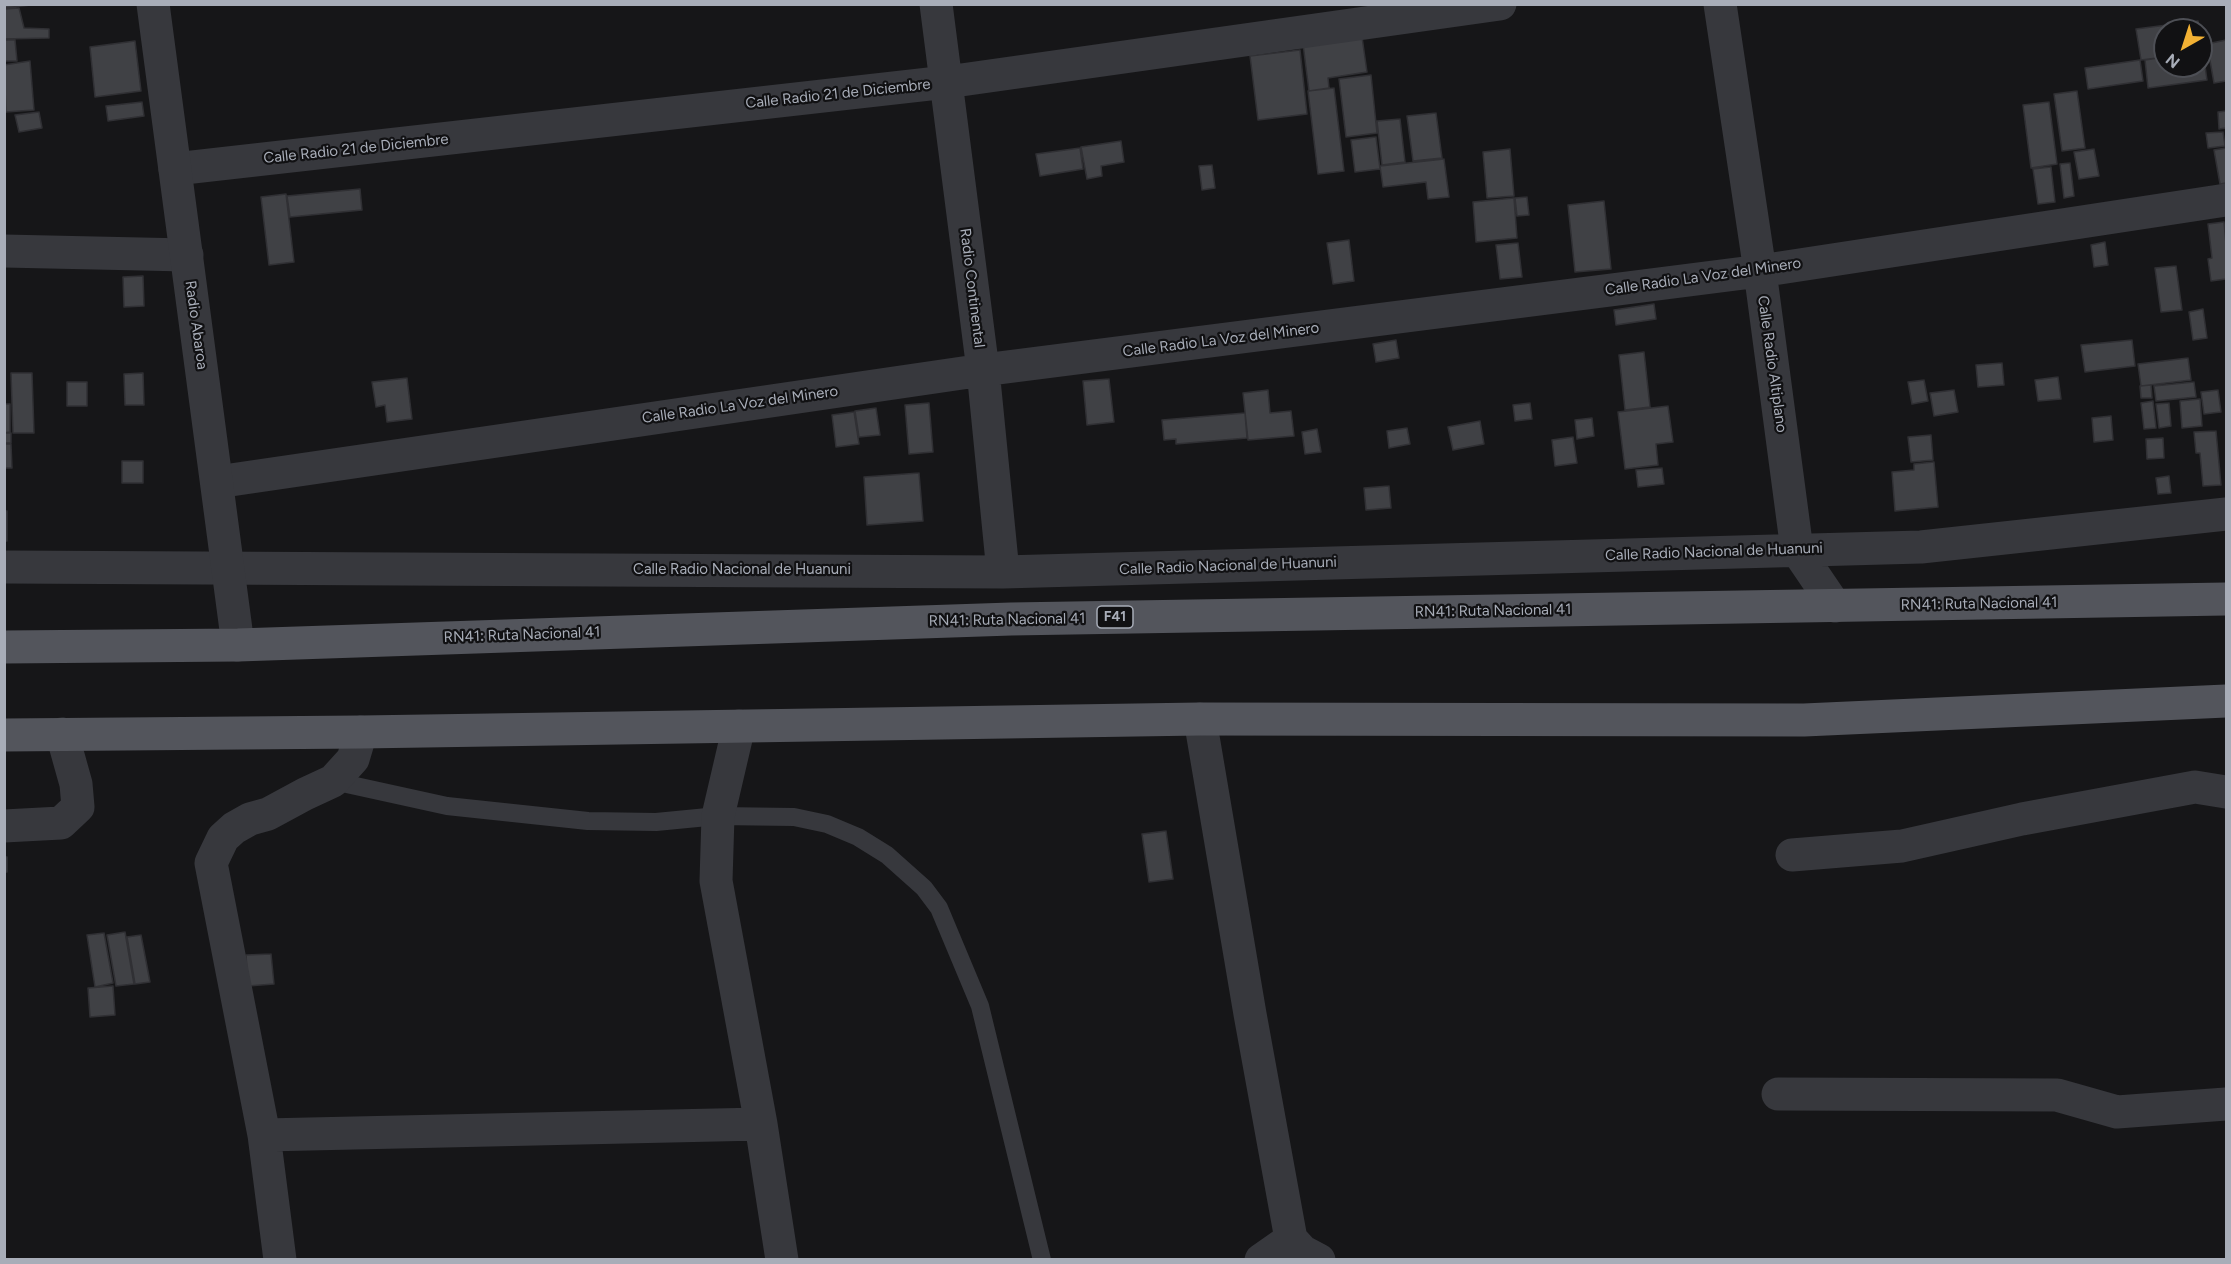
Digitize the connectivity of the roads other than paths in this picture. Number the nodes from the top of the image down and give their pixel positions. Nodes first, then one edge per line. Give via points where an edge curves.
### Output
1 (153, 4) edge
2 (936, 4) edge
3 (1500, 4) edge
4 (1720, 4) edge
5 (947, 82) junction
6 (175, 169) junction
7 (2226, 200) edge
8 (4, 251) edge
9 (187, 255) junction
10 (1760, 271) junction
11 (983, 370) junction
12 (217, 482) junction
13 (2226, 514) edge
14 (1797, 550) junction
15 (4, 567) edge
16 (228, 568) junction
17 (1004, 572) junction
18 (2226, 599) edge
19 (1835, 606) junction
20 (238, 645) junction
21 (4, 647) edge
22 (2226, 701) edge
23 (1200, 718) junction
24 (739, 726) junction
25 (362, 732) junction
26 (62, 734) junction
27 (4, 735) edge
28 (333, 781) junction
29 (2226, 792) edge
30 (718, 816) junction
31 (4, 826) edge
32 (1792, 855) dead end
33 (1778, 1094) dead end
34 (2226, 1104) edge
35 (761, 1124) junction
36 (264, 1135) junction
37 (1304, 1252) edge
38 (279, 1260) edge
39 (782, 1260) edge
40 (1042, 1260) edge
41 (1261, 1260) edge

1 - 6 street, Radio Abaroa
2 - 5 street, Radio Continental
3 - 5 street, Calle Radio 21 de Diciembre
4 - 10 street, Calle Radio Altiplano
5 - 6 street, Calle Radio 21 de Diciembre
5 - 11 street, Radio Continental
6 - 9 street, Radio Abaroa
7 - 10 street, Calle Radio La Voz del Minero
8 - 9 street
9 - 12 street, Radio Abaroa
10 - 11 street, Calle Radio La Voz del Minero
10 - 14 street, Calle Radio Altiplano
11 - 12 street, Calle Radio La Voz del Minero
11 - 17 street, Radio Continental
12 - 16 street, Radio Abaroa
13 - 14 street, Calle Radio Nacional de Huanuni via 1921,547
14 - 17 street, Calle Radio Nacional de Huanuni
14 - 19 street, Calle Radio Altiplano
15 - 16 street, Calle Radio Nacional de Huanuni
16 - 17 street, Calle Radio Nacional de Huanuni
16 - 20 street, Radio Abaroa
18 - 19 main road, RN41: Ruta Nacional 41 / F41
19 - 20 main road, RN41: Ruta Nacional 41 / F41 via 1011,619
20 - 21 main road, RN41: Ruta Nacional 41 / F41
22 - 23 main road via 1804,720
23 - 24 main road
23 - 37 street via 1250,1014
24 - 25 main road
24 - 30 street
25 - 26 main road
25 - 28 street via 353,759
26 - 27 main road
26 - 31 street via 78,807 61,823
28 - 30 lane via 447,806 543,818 656,822
28 - 36 street via 234,828 223,838 211,863
29 - 32 street via 2195,787 1902,846
30 - 35 street via 716,881
30 - 40 lane via 794,817 858,837 906,870 939,908 980,1006
33 - 34 street via 2057,1095 2117,1112
35 - 36 street
35 - 39 street
36 - 38 street
37 - 41 street

